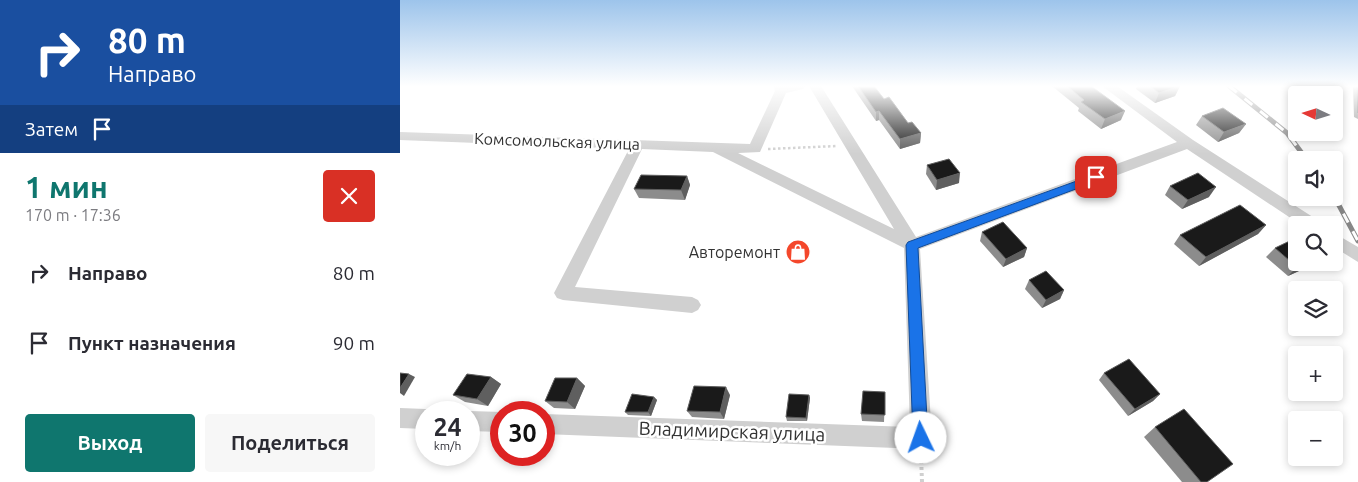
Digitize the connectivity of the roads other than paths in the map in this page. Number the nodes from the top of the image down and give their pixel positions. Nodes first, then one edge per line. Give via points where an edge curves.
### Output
1 (773, 108) edge
2 (829, 108) edge
3 (1140, 108) edge
4 (400, 136) edge
5 (1188, 143) junction
6 (638, 144) junction
7 (715, 146) junction
8 (1298, 216) edge
9 (912, 245) junction
10 (1343, 245) edge
11 (1358, 255) edge
12 (692, 305) dead end
13 (400, 418) edge
14 (415, 419) edge
15 (555, 424) edge

1 - 7 street, Комсомольская улица via 755,150
2 - 9 street
3 - 5 street
4 - 6 street, Комсомольская улица
5 - 8 street
5 - 9 street
6 - 7 street, Комсомольская улица
6 - 12 street via 563,293
7 - 9 street
9 - 15 street, Владимирская улица via 921,438
10 - 11 street
13 - 14 street

